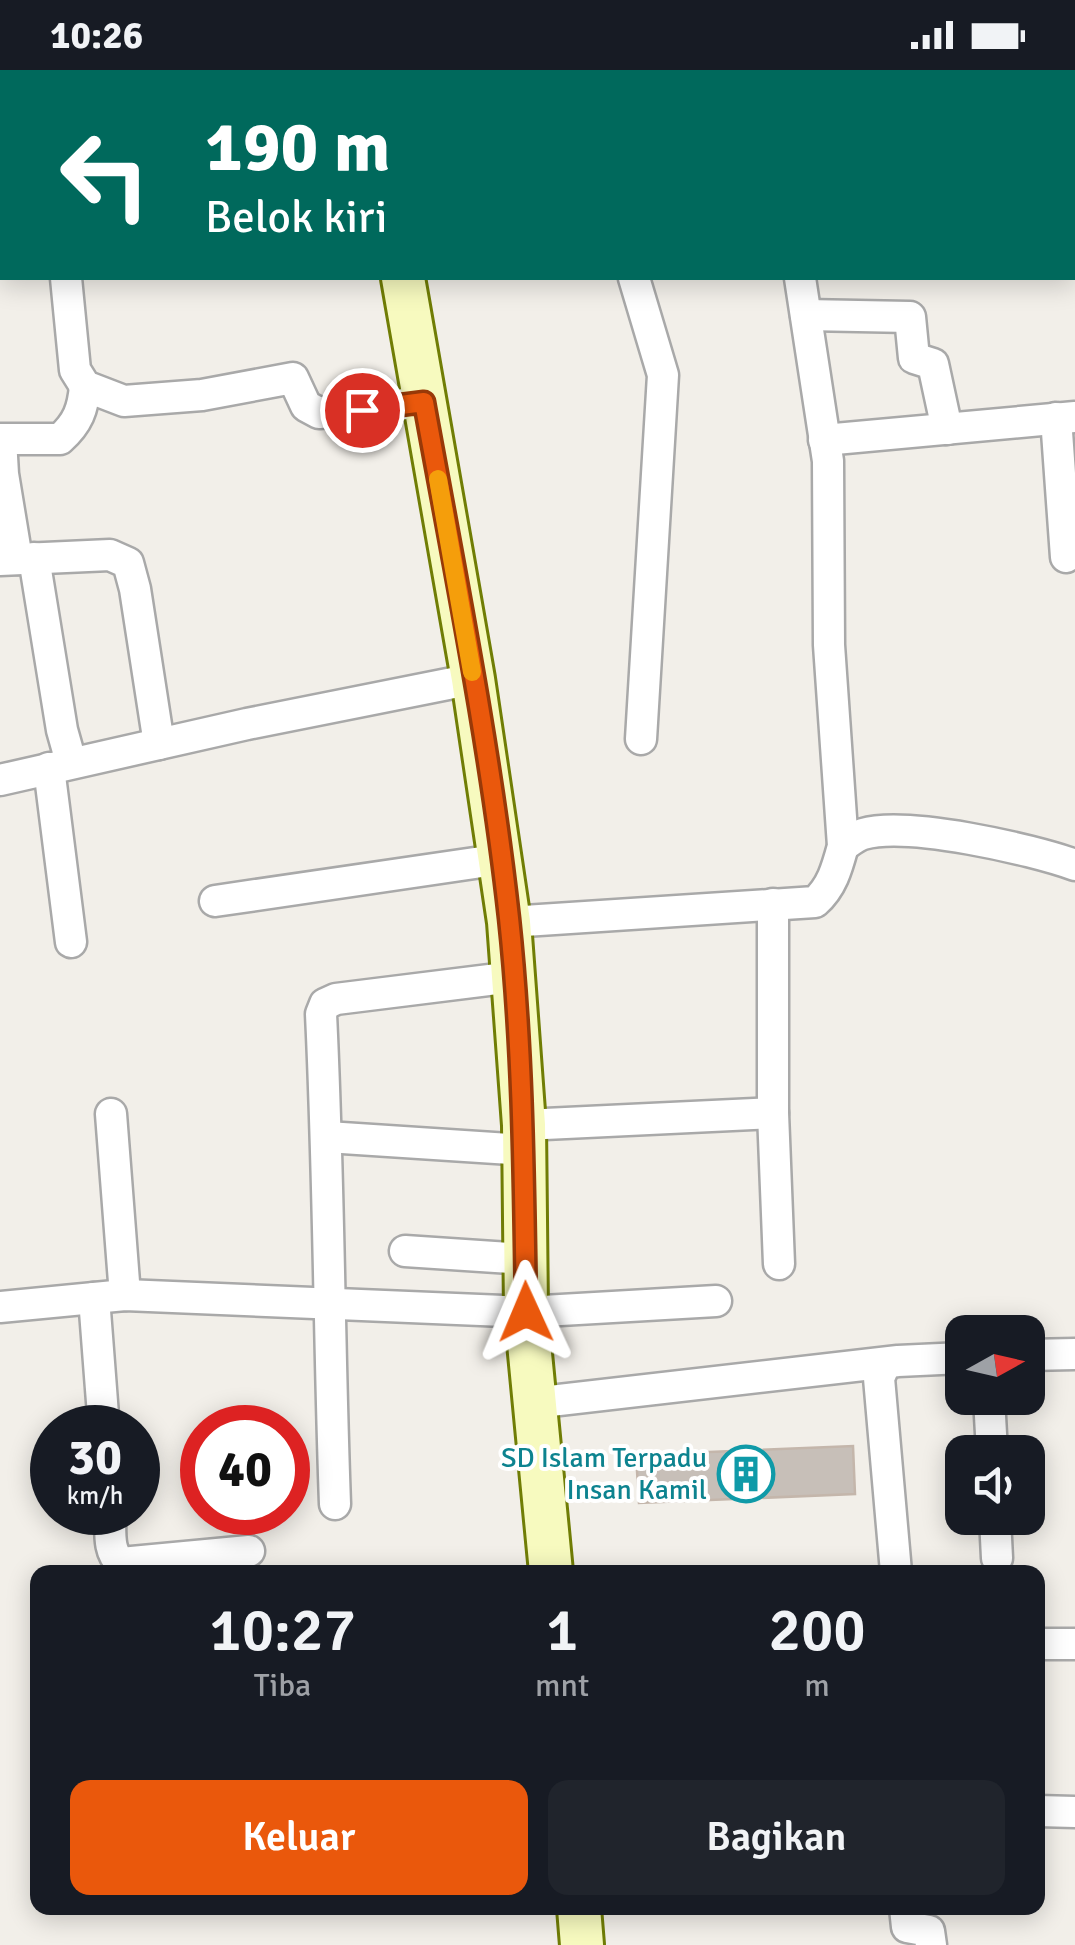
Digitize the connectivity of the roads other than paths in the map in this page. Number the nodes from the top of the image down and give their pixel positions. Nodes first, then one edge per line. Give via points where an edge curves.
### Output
1 (66, 280) edge
2 (403, 280) edge
3 (635, 280) edge
4 (800, 280) edge
5 (806, 316) junction
6 (85, 386) junction
7 (424, 402) junction
8 (1066, 418) edge
9 (948, 428) junction
10 (824, 440) junction
11 (1068, 549) edge
12 (17, 559) edge
13 (473, 679) junction
14 (641, 739) dead end
15 (160, 744) junction
16 (60, 765) junction
17 (0, 779) edge
18 (842, 846) junction
19 (502, 859) junction
20 (1075, 865) edge
21 (215, 901) dead end
22 (772, 904) junction
23 (510, 922) junction
24 (70, 942) dead end
25 (513, 977) junction
26 (774, 1113) junction
27 (111, 1114) dead end
28 (327, 1137) junction
29 (525, 1138) junction
30 (405, 1251) dead end
31 (525, 1259) junction
32 (779, 1264) dead end
33 (109, 1297) junction
34 (716, 1301) dead end
35 (327, 1302) junction
36 (0, 1307) edge
37 (526, 1312) junction
38 (1075, 1354) edge
39 (1045, 1355) edge
40 (945, 1359) edge
41 (885, 1364) junction
42 (532, 1403) junction
43 (105, 1405) edge
44 (335, 1504) dead end
45 (111, 1535) edge
46 (996, 1535) edge
47 (248, 1552) dead end
48 (998, 1558) dead end
49 (551, 1565) edge
50 (895, 1565) edge
51 (1045, 1644) edge
52 (1075, 1644) edge
53 (1045, 1811) edge
54 (1075, 1812) edge
55 (580, 1915) edge
56 (906, 1915) edge
57 (582, 1945) edge
58 (931, 1945) edge

1 - 6 street via 75,370
2 - 7 street
3 - 14 street via 664,375
4 - 5 street
5 - 9 street via 910,317 914,358 933,364
5 - 10 street
6 - 7 street via 124,401 293,378 306,406 319,413
6 - 12 street via 82,411 60,439 1,439
7 - 13 street
8 - 9 street
8 - 11 street
9 - 10 street
10 - 18 street
12 - 15 street via 110,555 128,563
12 - 16 street via 62,730
13 - 15 street
13 - 19 street
15 - 16 street
16 - 17 street
16 - 24 street
18 - 20 street via 860,834 933,834
18 - 22 street via 826,893 815,902
19 - 21 street
19 - 23 street
22 - 23 street
22 - 26 street
23 - 25 street
25 - 28 street via 324,1004
25 - 29 street
26 - 29 street
26 - 32 street
27 - 33 street
28 - 29 street
28 - 35 street
29 - 31 street
30 - 31 street
31 - 37 street
33 - 35 street
33 - 36 street
33 - 43 street
34 - 37 street
35 - 37 street
35 - 44 street
37 - 42 street
38 - 39 street
40 - 41 street
41 - 42 street
41 - 50 street via 879,1378
42 - 49 street
45 - 47 street via 114,1557 122,1563
46 - 48 street
51 - 52 street
53 - 54 street
55 - 57 street
56 - 58 street via 907,1927 929,1931

